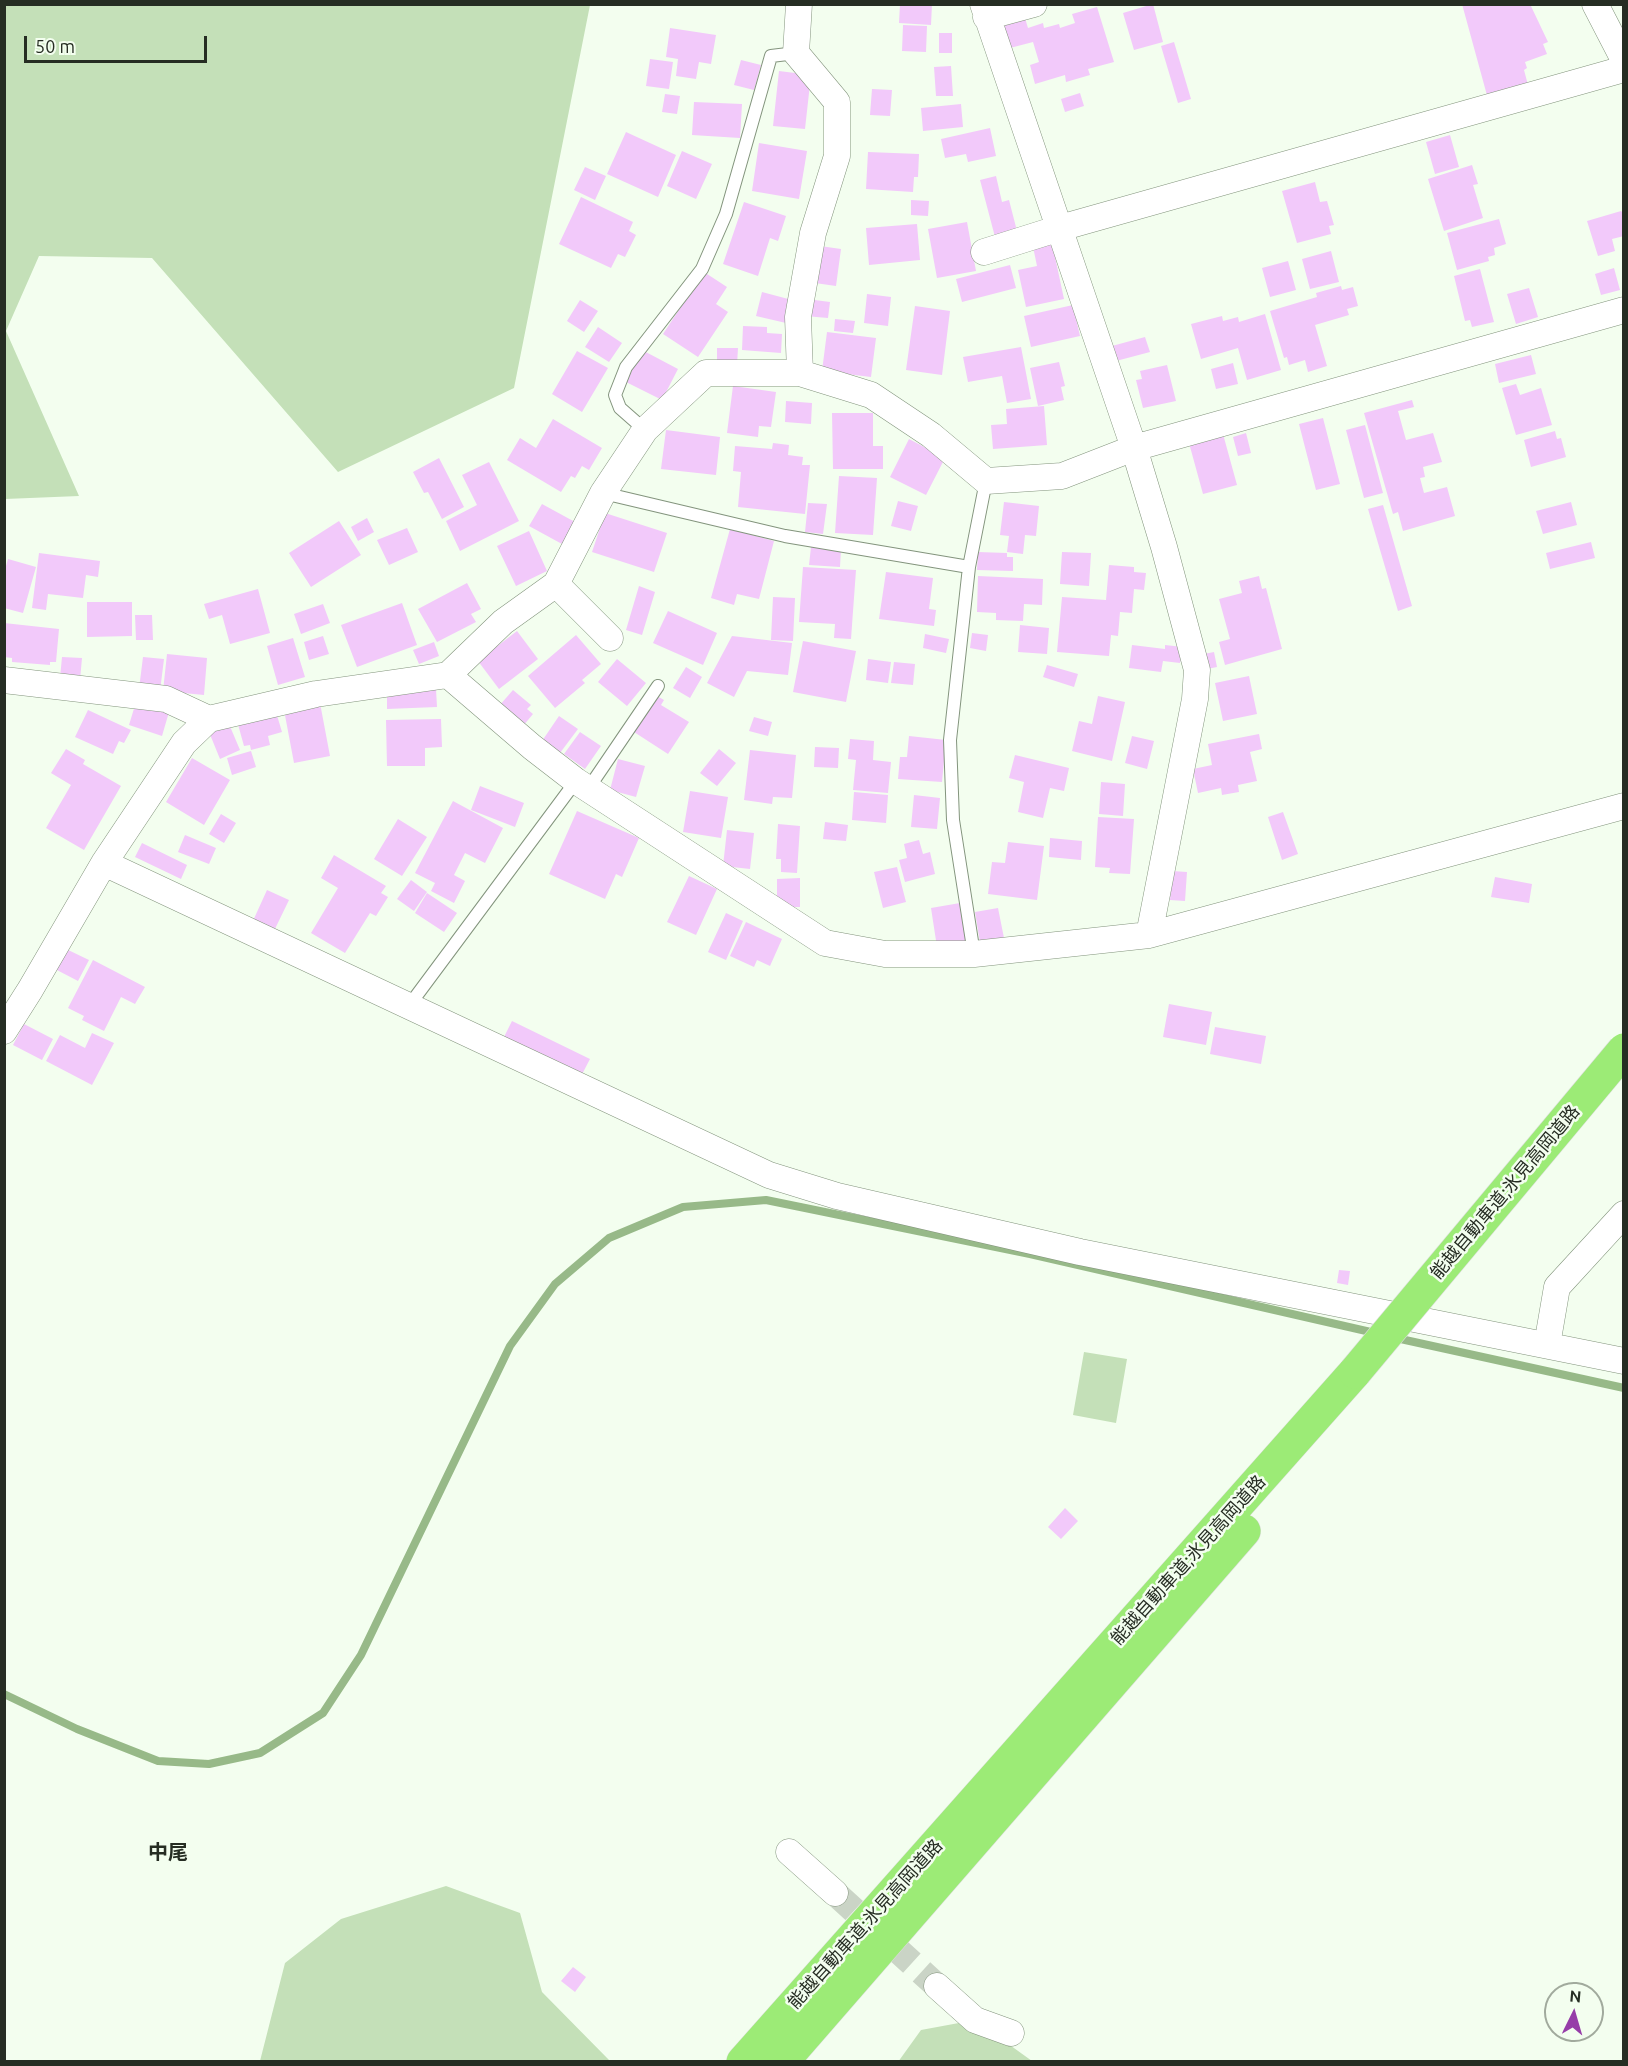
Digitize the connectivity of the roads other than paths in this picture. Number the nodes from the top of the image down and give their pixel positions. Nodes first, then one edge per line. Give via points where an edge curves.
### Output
1 (799, 4) edge
2 (1034, 4) edge
3 (1595, 4) edge
4 (984, 11) edge
5 (796, 53) junction
6 (1623, 60) edge
7 (1623, 69) edge
8 (1059, 228) junction
9 (984, 252) dead end
10 (1623, 310) edge
11 (800, 374) junction
12 (645, 430) junction
13 (1134, 448) junction
14 (987, 481) junction
15 (603, 493) junction
16 (969, 567) junction
17 (556, 584) junction
18 (610, 638) dead end
19 (448, 675) junction
20 (4, 680) edge
21 (658, 686) dead end
22 (209, 719) junction
23 (582, 785) junction
24 (1623, 806) edge
25 (104, 863) junction
26 (1149, 934) junction
27 (974, 954) junction
28 (408, 1007) junction
29 (4, 1031) edge
30 (1623, 1050) edge
31 (1623, 1080) edge
32 (1623, 1214) edge
33 (1547, 1345) junction
34 (1623, 1361) edge
35 (1365, 1376) junction
36 (789, 1852) dead end
37 (835, 1893) tunnel mouth
38 (937, 1986) tunnel mouth
39 (1011, 2033) dead end
40 (743, 2061) edge
41 (782, 2061) edge

1 - 5 street
2 - 4 street
3 - 6 street
4 - 8 street
5 - 11 street via 837,102 837,156 813,233 798,317
5 - 12 lane via 771,56 726,214 702,269 626,367 618,386 615,395 620,408
7 - 8 street
8 - 9 street
8 - 13 street
10 - 13 street
11 - 12 street via 706,373
11 - 14 street via 871,395 931,435
12 - 15 street
13 - 14 street via 1062,476
13 - 26 street via 1197,670 1195,699
14 - 16 lane
15 - 16 lane via 785,536
15 - 17 street
16 - 27 lane via 950,740 953,820
17 - 18 street
17 - 19 street via 503,622
19 - 22 street via 316,694
19 - 23 street
20 - 22 street via 166,699
21 - 23 lane
22 - 25 street via 184,743
23 - 27 street via 825,943 885,954
23 - 28 lane
24 - 26 street
25 - 28 street
25 - 29 street
26 - 27 street
28 - 33 street via 769,1175 837,1196 1080,1252
30 - 35 highway, 能越自動車道;氷見高岡道路, bridge
31 - 35 highway, 能越自動車道;氷見高岡道路
32 - 33 street via 1557,1287
33 - 34 street
35 - 40 highway, 能越自動車道;氷見高岡道路
35 - 41 highway, 能越自動車道;氷見高岡道路
36 - 37 street
38 - 39 street via 975,2020

